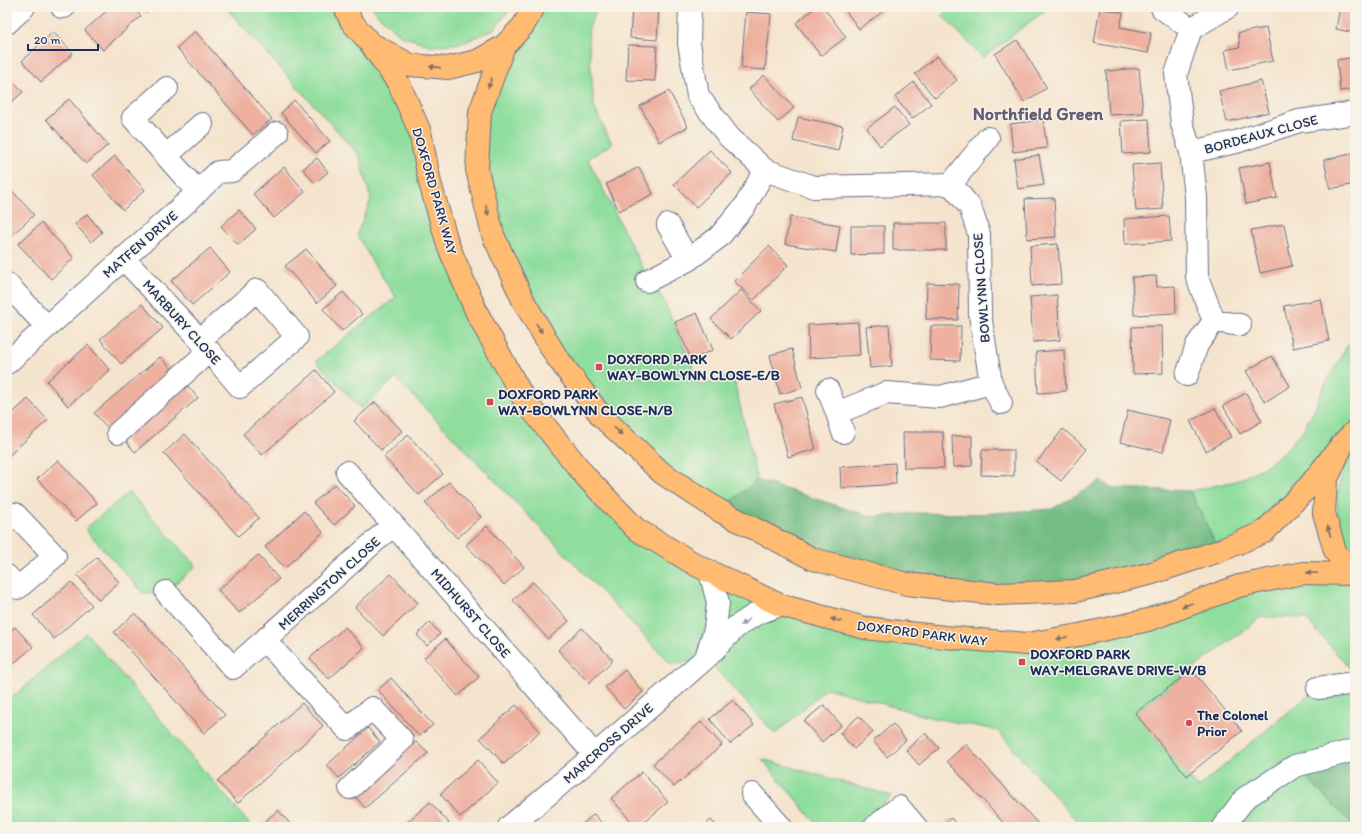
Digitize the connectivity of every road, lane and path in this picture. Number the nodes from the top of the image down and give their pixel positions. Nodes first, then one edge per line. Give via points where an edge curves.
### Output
1 (24, 7) edge
2 (334, 7) edge
3 (534, 7) edge
4 (690, 7) edge
5 (1228, 7) edge
6 (1162, 8) dead end
7 (348, 14) edge
8 (7, 23) edge
9 (1191, 29) junction
10 (370, 43) junction
11 (504, 46) junction
12 (167, 88) dead end
13 (1355, 113) edge
14 (202, 124) dead end
15 (276, 133) dead end
16 (988, 138) dead end
17 (1191, 152) junction
18 (166, 156) junction
19 (765, 170) junction
20 (951, 184) junction
21 (198, 192) junction
22 (668, 225) dead end
23 (123, 258) junction
24 (688, 260) junction
25 (647, 281) dead end
26 (7, 284) edge
27 (1214, 322) junction
28 (1240, 325) dead end
29 (47, 327) junction
30 (205, 346) junction
31 (7, 363) edge
32 (1187, 375) dead end
33 (991, 383) junction
34 (828, 390) dead end
35 (1001, 403) dead end
36 (118, 433) dead end
37 (1349, 437) edge
38 (347, 472) dead end
39 (7, 521) edge
40 (393, 525) junction
41 (710, 571) junction
42 (1353, 575) edge
43 (7, 576) edge
44 (166, 592) dead end
45 (780, 605) junction
46 (265, 641) junction
47 (706, 658) junction
48 (1355, 683) edge
49 (1318, 688) dead end
50 (1355, 750) edge
51 (595, 755) junction
52 (350, 788) dead end
53 (752, 794) dead end
54 (509, 827) edge
55 (781, 827) edge
56 (875, 827) edge
57 (916, 827) edge
58 (1223, 827) edge

1 - 8 street
2 - 7 street
3 - 11 main road, DOXFORD PARK WAY via 523,26
4 - 19 street via 689,43 698,96 729,137
5 - 9 street
6 - 9 street
7 - 10 main road, DOXFORD PARK WAY
9 - 17 street, BORDEAUX CLOSE via 1176,74 1182,124
11 -> 10 main road, DOXFORD PARK WAY via 477,62 448,68 410,65
10 - 41 main road, DOXFORD PARK WAY via 399,84 420,132 430,183 448,245 477,313 525,401 586,476 636,529
11 -> 37 main road, DOXFORD PARK WAY via 480,112 477,170 493,235 524,302 556,356 602,417 662,473 720,511 813,559 907,584 998,594 1075,591 1149,574 1219,551 1264,532 1310,486
12 - 18 street via 134,118
13 - 17 street, BORDEAUX CLOSE via 1299,121 1236,142
14 - 18 street
15 - 21 street, MATFEN DRIVE via 232,171 218,172
16 - 20 street
17 - 27 street, BORDEAUX CLOSE via 1196,197 1196,277
18 - 21 street
19 - 20 street via 814,187
19 - 24 street via 745,206 719,238
20 - 33 street, BOWLYNN CLOSE via 970,207 979,234 980,315
21 - 23 street, MATFEN DRIVE
22 - 24 street
23 - 29 street, MATFEN DRIVE
23 - 30 street, MARBURY CLOSE
24 - 25 street
26 - 29 street
27 - 28 street
27 - 32 street via 1197,345
29 - 31 street, MATFEN DRIVE
30 - 30 street, MARBURY CLOSE via 240,387 297,337 257,290
30 - 36 street
33 - 34 street via 940,397 886,393 840,423
33 - 35 street, BOWLYNN CLOSE
42 -> 37 main road, DOXFORD PARK WAY via 1335,551 1324,512 1326,481
38 - 40 street, MIDHURST CLOSE
39 - 43 street via 15,514 55,556 18,588
40 - 46 street, MERRINGTON CLOSE
40 - 51 street, MIDHURST CLOSE
41 - 45 main road, DOXFORD PARK WAY
41 - 47 street via 718,603 715,628
42 -> 45 main road, DOXFORD PARK WAY via 1303,572 1239,586 1148,620 1027,644 865,628
44 - 46 street, MERRINGTON CLOSE via 233,668
45 -> 47 street, MARCROSS DRIVE via 756,614 736,627
46 - 52 street, MERRINGTON CLOSE via 347,729 372,708 402,740
47 - 51 street, MARCROSS DRIVE
48 - 49 street
50 - 58 street via 1295,766 1245,798
51 - 54 street, MARCROSS DRIVE
53 - 55 street
56 - 57 street via 899,807

